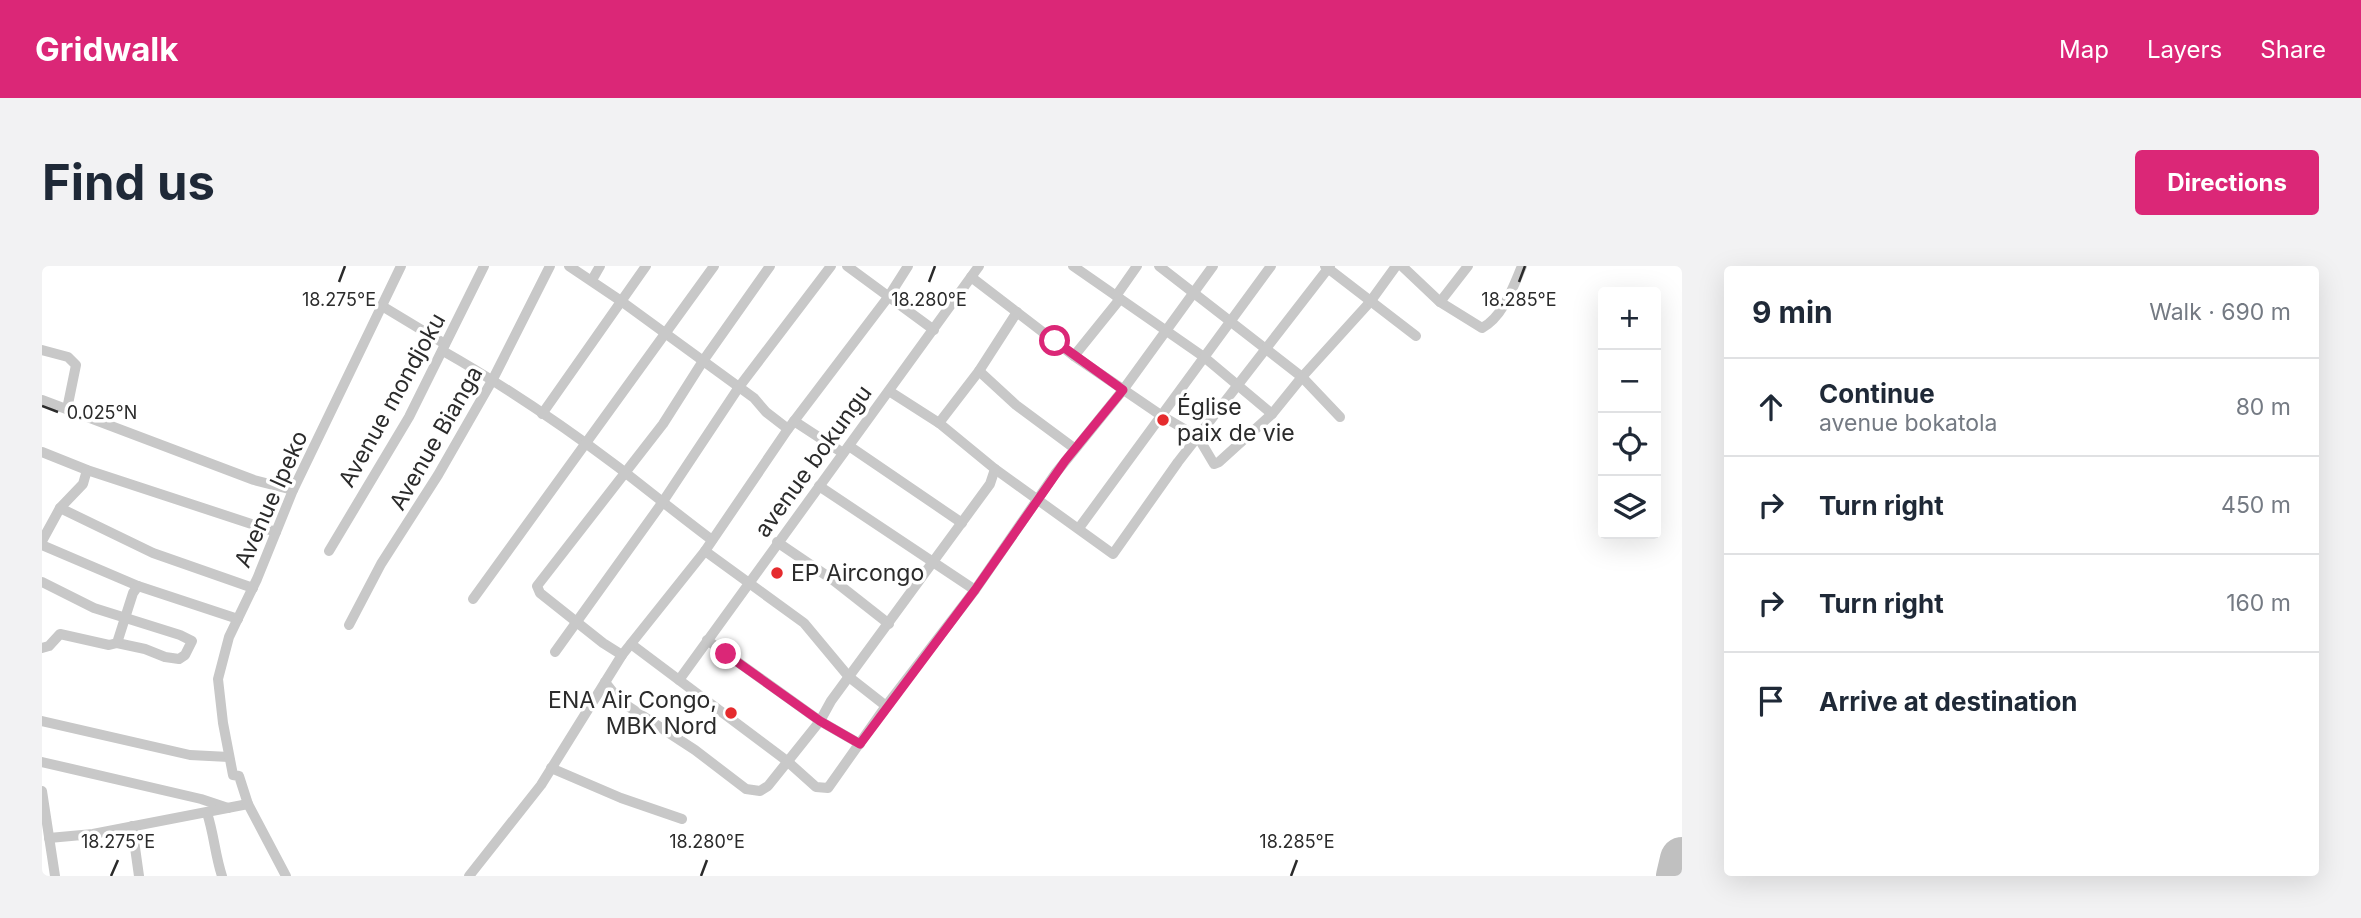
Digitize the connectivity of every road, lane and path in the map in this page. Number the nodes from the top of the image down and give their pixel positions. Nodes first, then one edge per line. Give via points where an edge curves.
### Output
1 (401, 266) edge
2 (484, 266) edge
3 (550, 266) edge
4 (569, 266) edge
5 (600, 266) edge
6 (646, 266) edge
7 (714, 266) edge
8 (770, 266) edge
9 (831, 266) edge
10 (847, 266) edge
11 (908, 266) edge
12 (979, 266) edge
13 (1073, 266) edge
14 (1138, 266) edge
15 (1159, 266) edge
16 (1213, 266) edge
17 (1271, 266) edge
18 (1395, 266) edge
19 (1402, 266) edge
20 (1468, 266) edge
21 (1522, 266) edge
22 (1327, 267) edge
23 (971, 277) junction
24 (592, 280) junction
25 (1195, 292) junction
26 (889, 296) junction
27 (1118, 298) junction
28 (621, 301) junction
29 (1370, 302) junction
30 (1440, 302) junction
31 (383, 306) junction
32 (1017, 312) junction
33 (1230, 320) junction
34 (934, 330) junction
35 (1166, 330) junction
36 (666, 335) junction
37 (1416, 336) dead end
38 (444, 348) junction
39 (1266, 348) junction
40 (42, 350) edge
41 (1074, 356) junction
42 (1204, 357) junction
43 (703, 361) junction
44 (979, 371) junction
45 (1302, 377) junction
46 (493, 379) junction
47 (1238, 384) junction
48 (739, 387) junction
49 (1123, 390) junction
50 (889, 391) junction
51 (42, 400) edge
52 (67, 409) junction
53 (542, 414) junction
54 (1272, 414) junction
55 (1162, 416) junction
56 (1340, 417) dead end
57 (939, 423) junction
58 (791, 425) junction
59 (1198, 437) junction
60 (584, 444) junction
61 (1074, 448) junction
62 (846, 449) junction
63 (42, 452) edge
64 (995, 469) junction
65 (87, 470) junction
66 (624, 473) junction
67 (819, 486) junction
68 (293, 490) junction
69 (1037, 499) junction
70 (662, 503) junction
71 (60, 508) junction
72 (962, 523) junction
73 (1079, 528) junction
74 (276, 532) junction
75 (712, 540) junction
76 (777, 542) junction
77 (42, 543) edge
78 (330, 551) dead end
79 (705, 551) junction
80 (933, 563) junction
81 (42, 582) edge
82 (747, 582) junction
83 (138, 586) junction
84 (253, 588) junction
85 (975, 590) junction
86 (473, 599) dead end
87 (126, 617) junction
88 (238, 619) junction
89 (576, 621) junction
90 (889, 624) junction
91 (349, 625) dead end
92 (707, 640) junction
93 (117, 643) junction
94 (631, 645) junction
95 (42, 648) edge
96 (555, 652) dead end
97 (622, 655) junction
98 (849, 677) junction
99 (679, 680) junction
100 (605, 682) junction
101 (886, 706) junction
102 (42, 721) edge
103 (820, 721) junction
104 (860, 744) junction
105 (229, 757) junction
106 (787, 761) junction
107 (42, 762) edge
108 (551, 768) junction
109 (42, 791) edge
110 (248, 804) junction
111 (228, 808) junction
112 (208, 813) junction
113 (682, 819) dead end
114 (132, 826) junction
115 (48, 838) junction
116 (55, 876) edge
117 (139, 876) edge
118 (222, 876) edge
119 (286, 876) edge
120 (470, 876) edge

1 - 31 street, Avenue Ipeko
2 - 38 street, Avenue mondjoku
3 - 46 street, Avenue Bianga
4 - 24 street
5 - 24 street
6 - 28 street
7 - 36 street
8 - 43 street
9 - 48 street
10 - 26 street
11 - 26 street
12 - 23 street, avenue bokungu
13 - 27 street
14 - 27 street
15 - 25 street
16 - 25 street
17 - 33 street
18 - 29 street
19 - 30 street
20 - 30 street
21 - 30 street via 1507,300 1482,328
22 - 29 street
22 - 39 street
23 - 32 street
23 - 34 street, avenue bokungu
24 - 28 street
25 - 33 street
25 - 35 street
26 - 34 street
26 - 58 street
27 - 35 street
27 - 41 street
28 - 36 street
28 - 53 street
29 - 37 street
29 - 45 street
31 - 38 street
31 - 68 street, Avenue Ipeko
32 - 41 street
32 - 44 street
33 - 39 street
33 - 42 street
34 - 50 street, avenue bokungu
35 - 42 street
35 - 49 street
36 - 43 street
36 - 60 street
38 - 46 street
38 - 78 street, Avenue mondjoku
39 - 45 street
39 - 47 street
40 - 52 street via 68,357 76,365
41 - 49 street
42 - 47 street
42 - 55 street
43 - 48 street
43 - 66 street via 663,424
44 - 57 street
44 - 61 street
45 - 54 street
45 - 56 street
46 - 53 street
46 - 91 street, Avenue Bianga
47 - 54 street
47 - 59 street
48 - 58 street via 766,412
48 - 70 street
49 - 55 street
49 - 61 street
50 - 57 street
50 - 62 street, avenue bokungu
51 - 52 street
52 - 68 street via 254,480
53 - 60 street
54 - 59 street via 1217,464
55 - 59 street
55 - 73 street
57 - 64 street
58 - 62 street
58 - 75 street
59 - 73 street via 1114,554
60 - 66 street
60 - 86 street
61 - 69 street
62 - 67 street, avenue bokungu
62 - 72 street
63 - 65 street
64 - 69 street
64 - 72 street via 990,484
65 - 71 street via 83,484
65 - 74 street
66 - 70 street
66 - 89 street via 537,586
67 - 76 street, avenue bokungu
67 - 80 street
68 - 74 street, Avenue Ipeko
69 - 73 street
69 - 85 street
70 - 75 street
70 - 89 street
71 - 77 street
71 - 84 street via 153,554
72 - 80 street
74 - 84 street, Avenue Ipeko
75 - 79 street
76 - 82 street, avenue bokungu
76 - 90 street
77 - 83 street
79 - 82 street
79 - 94 street
80 - 85 street
80 - 90 street
81 - 87 street via 94,608
82 - 92 street, avenue bokungu
82 - 98 street via 804,623
83 - 87 street
83 - 88 street
84 - 88 street, Avenue Ipeko
85 - 101 street
87 - 93 street
87 - 93 street via 192,641 179,659
88 - 105 street, Avenue Ipeko via 218,674
89 - 96 street
89 - 97 street
90 - 98 street
92 - 99 street, avenue bokungu
92 - 103 street
93 - 95 street via 61,634
94 - 97 street
94 - 99 street
97 - 100 street
98 - 101 street
98 - 103 street
99 - 106 street
100 - 106 street via 620,701 747,789 760,791 768,786
100 - 108 street
101 - 104 street
102 - 105 street via 190,755
103 - 104 street
103 - 106 street
104 - 106 street via 828,788 816,787
105 - 110 street, Avenue Ipeko
107 - 111 street
108 - 113 street
108 - 120 street
109 - 115 street
110 - 111 street
110 - 119 street, Avenue Ipeko
111 - 112 street
112 - 114 street
112 - 118 street
114 - 115 street
114 - 117 street
115 - 116 street

